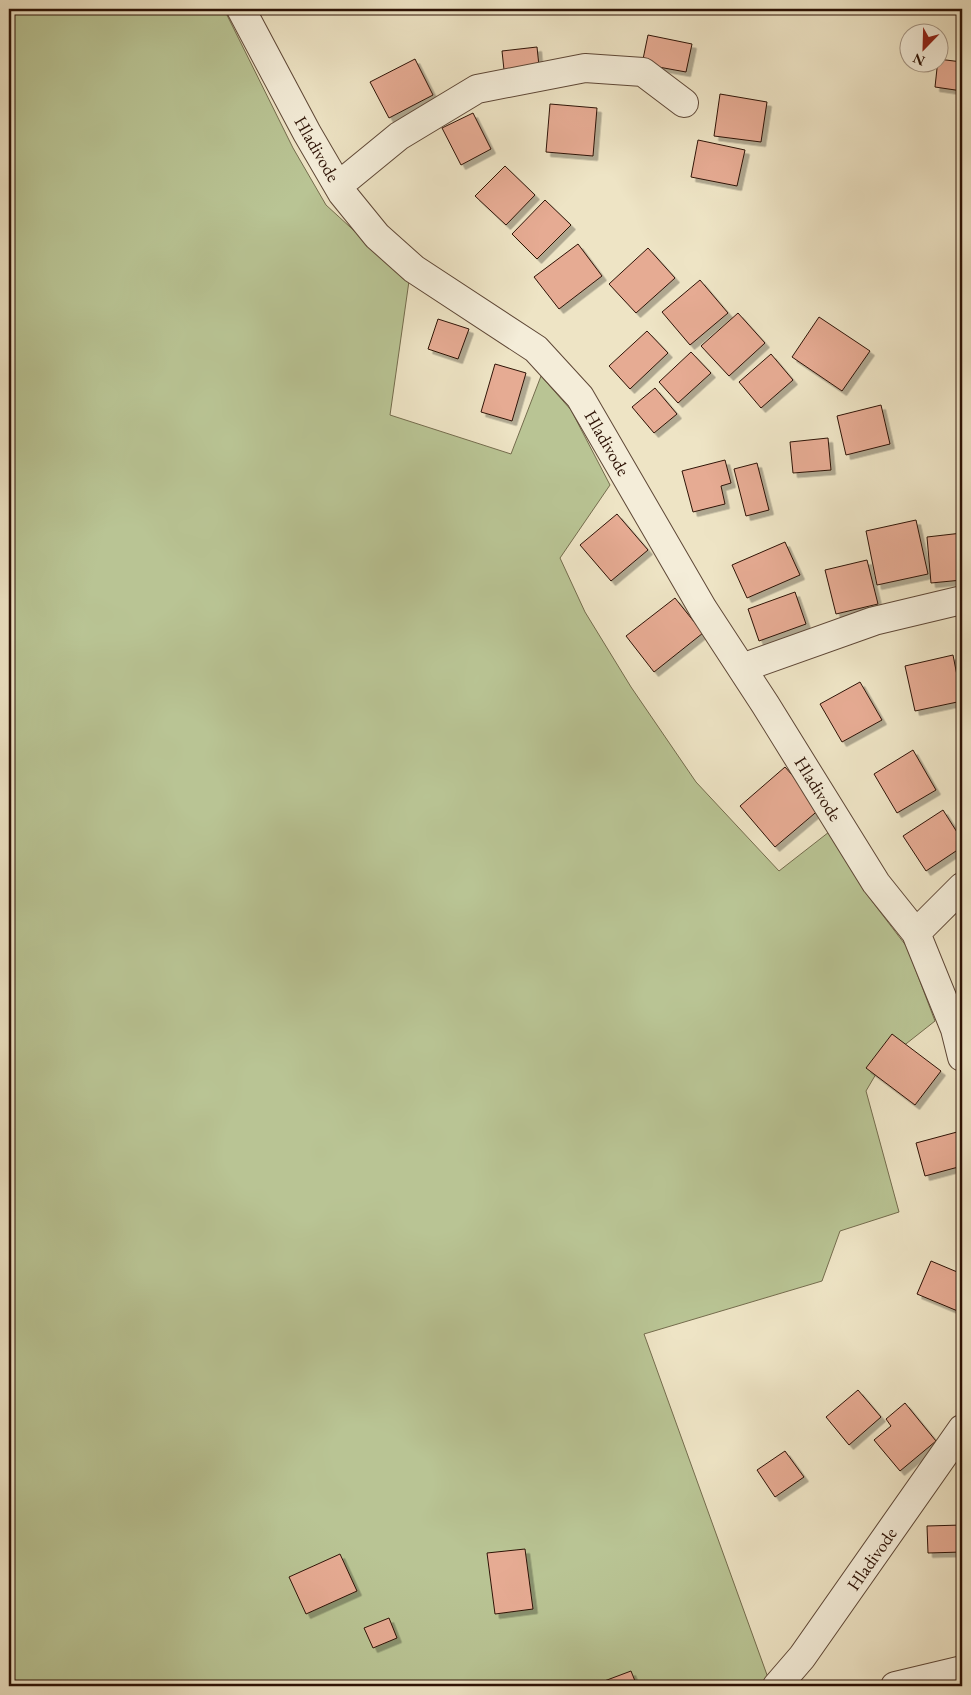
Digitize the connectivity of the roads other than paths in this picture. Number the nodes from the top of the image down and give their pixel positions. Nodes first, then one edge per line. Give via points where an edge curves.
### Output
1 (241, 9) edge
2 (684, 103) dead end
3 (338, 186) junction
4 (962, 600) edge
5 (742, 668) junction
6 (962, 887) edge
7 (916, 934) junction
8 (962, 1057) edge
9 (962, 1429) edge
10 (962, 1670) edge
11 (777, 1686) edge
12 (895, 1686) edge

1 - 3 street, Hladivode
2 - 3 street via 643,72 585,68 477,89 399,136
3 - 5 street, Hladivode via 371,229 414,269 536,349 580,397 698,600
4 - 5 street via 874,621
5 - 7 street, Hladivode via 876,883
6 - 7 street
7 - 8 street, Hladivode via 955,1029
9 - 11 street, Hladivode via 802,1657
10 - 12 street

